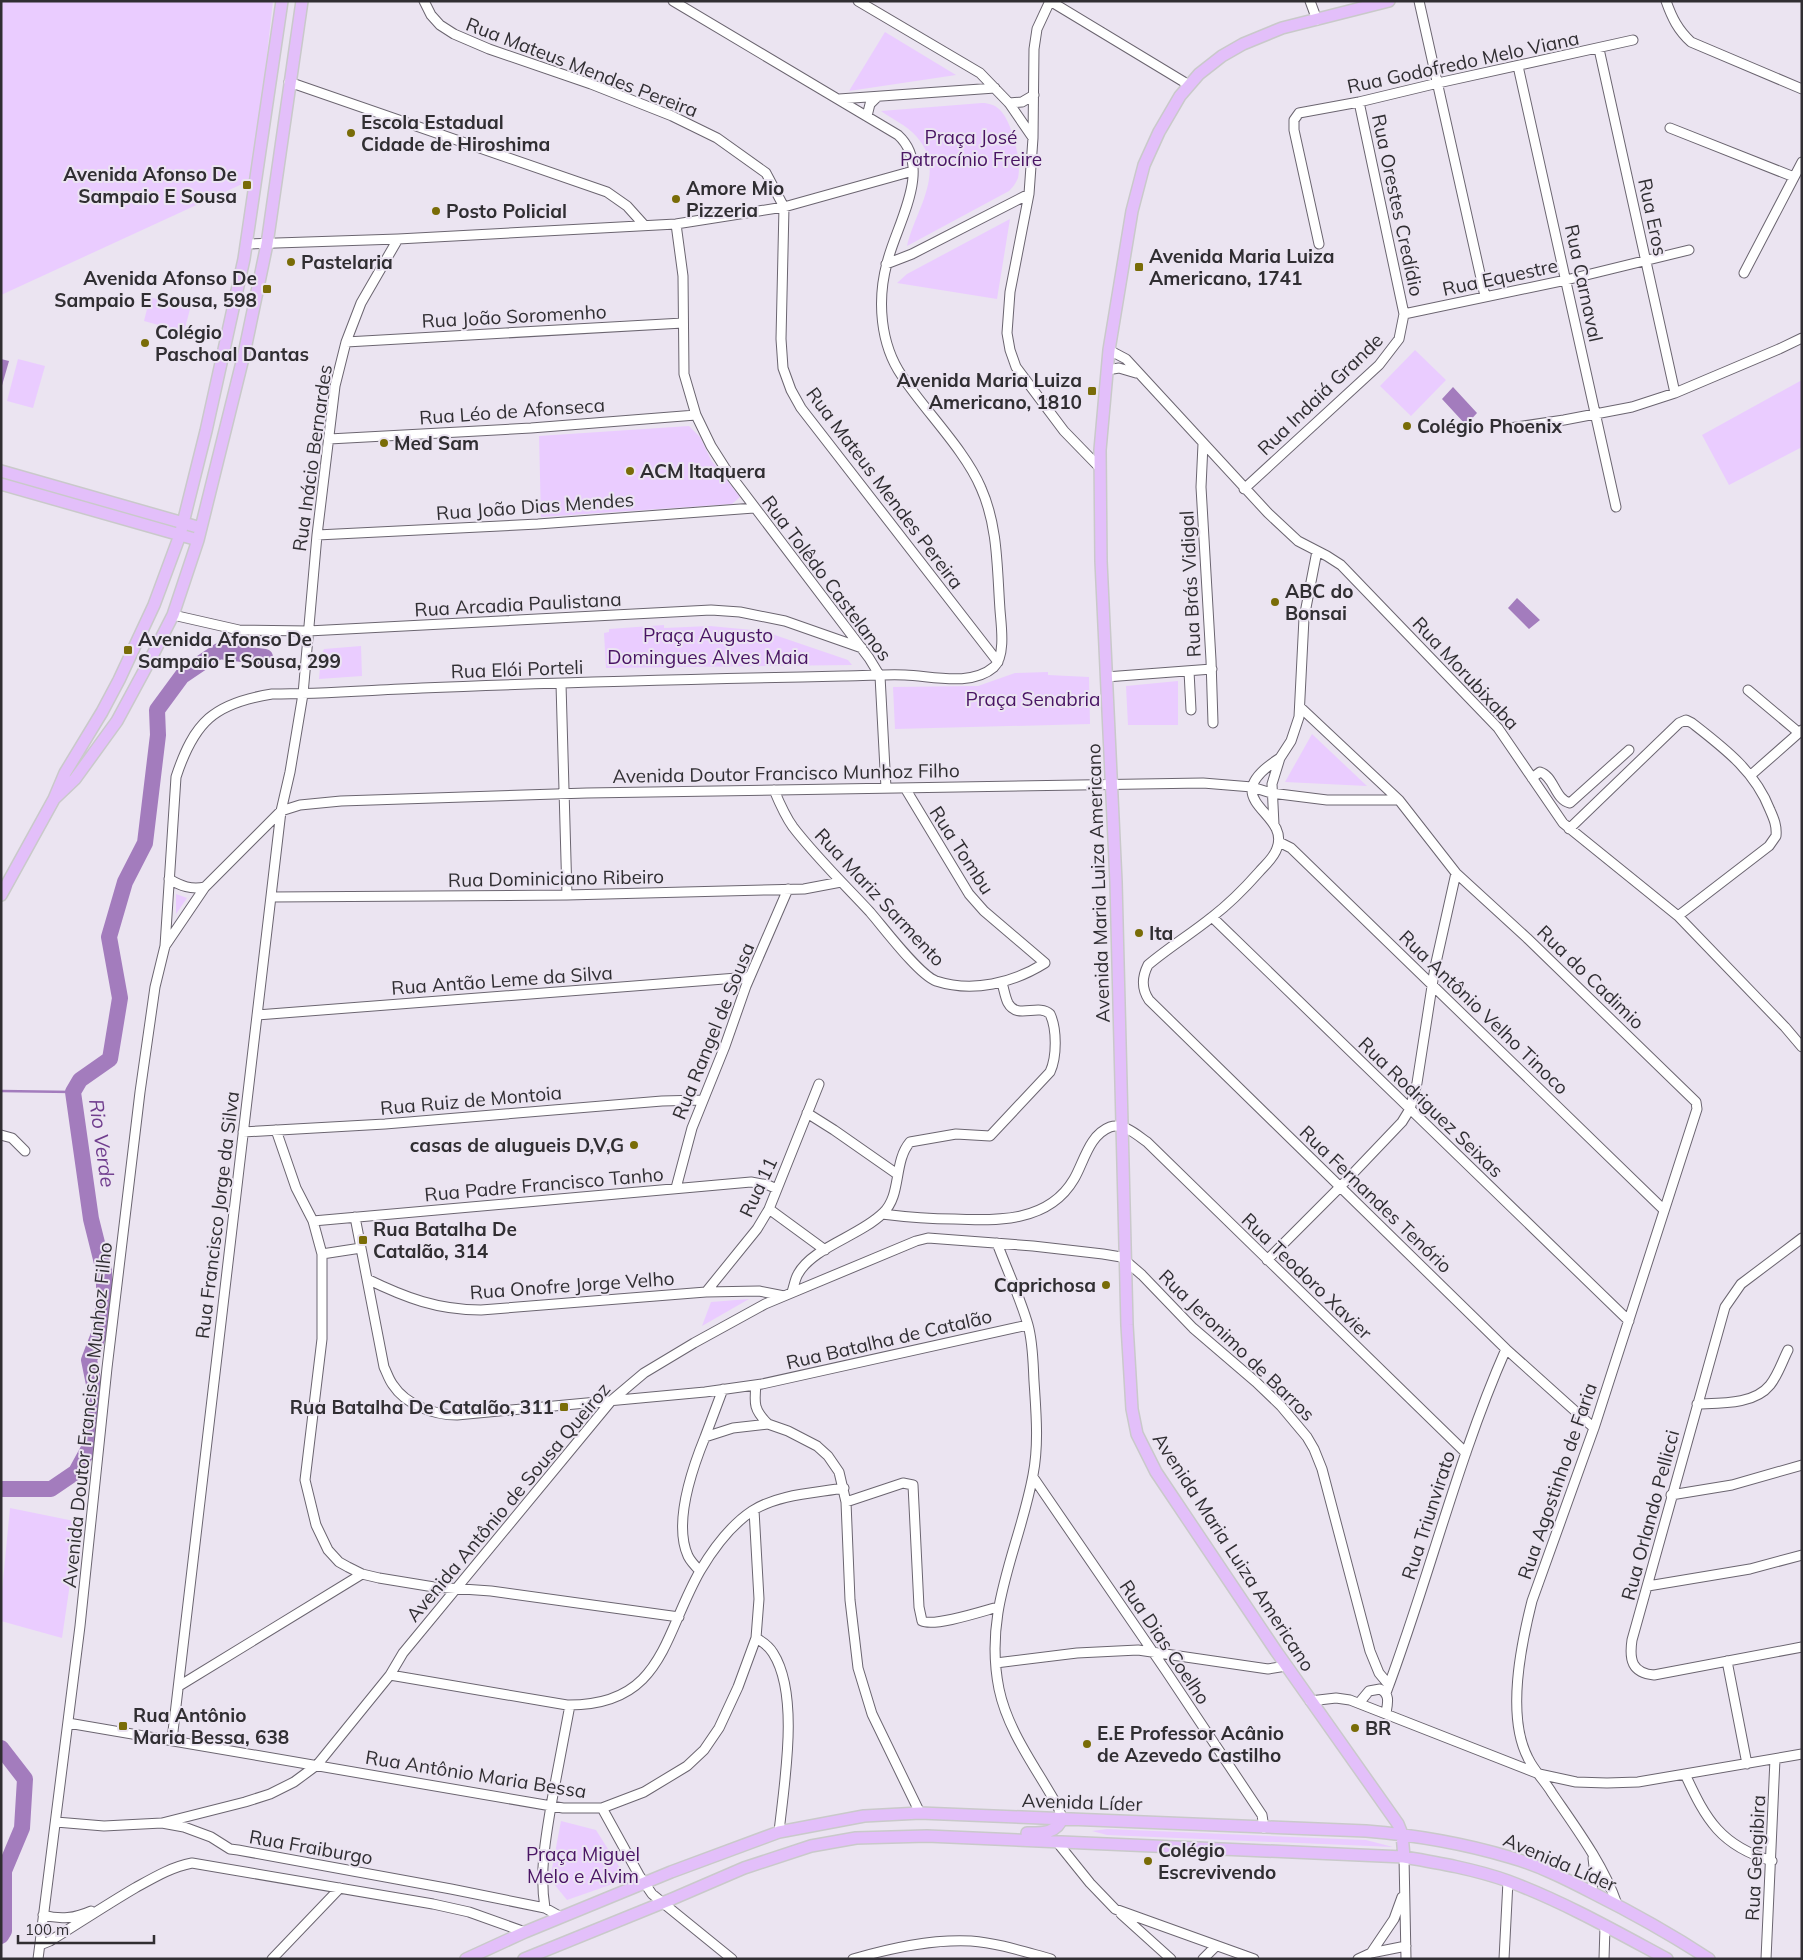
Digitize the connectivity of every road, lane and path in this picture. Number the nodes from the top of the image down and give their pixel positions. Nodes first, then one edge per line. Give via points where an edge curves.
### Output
1 (282, 1) edge
2 (302, 1) edge
3 (424, 1) edge
4 (674, 1) edge
5 (858, 1) edge
6 (1050, 1) edge
7 (1310, 1) edge
8 (1389, 1) edge
9 (1419, 1) edge
10 (1666, 1) edge
11 (1317, 20) junction
12 (1633, 40) dead end
13 (1599, 49) junction
14 (1518, 66) junction
15 (289, 82) junction
16 (1438, 83) junction
17 (1189, 86) junction
18 (995, 88) junction
19 (1802, 89) edge
20 (1034, 96) junction
21 (877, 97) junction
22 (839, 99) junction
23 (1359, 102) junction
24 (1009, 103) junction
25 (867, 116) junction
26 (1670, 128) dead end
27 (1033, 138) junction
28 (1802, 162) edge
29 (913, 171) junction
30 (1794, 177) junction
31 (1029, 194) junction
32 (784, 207) junction
33 (676, 224) junction
34 (644, 226) junction
35 (398, 238) junction
36 (247, 244) junction
37 (267, 244) junction
38 (1319, 244) dead end
39 (1689, 250) dead end
40 (1646, 260) junction
41 (886, 264) junction
42 (1744, 273) dead end
43 (1566, 280) junction
44 (1485, 296) junction
45 (1404, 314) junction
46 (683, 323) junction
47 (1802, 338) edge
48 (346, 342) junction
49 (1109, 350) junction
50 (1107, 370) junction
51 (1138, 374) junction
52 (1675, 393) junction
53 (696, 415) junction
54 (1596, 415) junction
55 (1510, 428) dead end
56 (329, 439) junction
57 (1203, 444) junction
58 (1081, 448) junction
59 (1100, 450) junction
60 (1100, 468) junction
61 (1, 471) edge
62 (1, 484) edge
63 (1244, 488) junction
64 (1616, 507) dead end
65 (754, 508) junction
66 (184, 523) junction
67 (201, 528) junction
68 (180, 535) junction
69 (317, 535) junction
70 (198, 540) junction
71 (1317, 551) junction
72 (173, 615) junction
73 (308, 631) junction
74 (862, 648) junction
75 (998, 662) junction
76 (1212, 669) junction
77 (1189, 671) junction
78 (880, 676) junction
79 (1106, 677) junction
80 (561, 684) junction
81 (1748, 690) dead end
82 (303, 694) junction
83 (1300, 707) junction
84 (1192, 710) dead end
85 (102, 712) junction
86 (117, 721) junction
87 (1213, 723) dead end
88 (1800, 731) edge
89 (1629, 750) dead end
90 (1280, 758) junction
91 (1751, 775) junction
92 (1532, 778) junction
93 (1113, 784) junction
94 (1252, 787) junction
95 (886, 788) junction
96 (904, 788) junction
97 (774, 790) junction
98 (1271, 793) junction
99 (565, 794) junction
100 (54, 799) junction
101 (1399, 800) junction
102 (281, 811) junction
103 (1274, 825) junction
104 (1569, 829) junction
105 (1279, 842) junction
106 (1456, 873) junction
107 (169, 879) junction
108 (841, 882) junction
109 (205, 887) junction
110 (788, 889) junction
111 (1, 895) edge
112 (567, 895) junction
113 (271, 897) junction
114 (1678, 916) junction
115 (1212, 917) junction
116 (165, 946) junction
117 (1045, 963) joint
118 (750, 978) junction
119 (1002, 983) junction
120 (1433, 985) junction
121 (257, 1015) junction
122 (1802, 1047) edge
123 (819, 1084) dead end
124 (702, 1100) junction
125 (1410, 1109) junction
126 (1697, 1109) joint
127 (807, 1113) junction
128 (1122, 1127) junction
129 (276, 1130) junction
130 (243, 1132) junction
131 (1, 1135) edge
132 (25, 1151) dead end
133 (897, 1174) junction
134 (676, 1188) junction
135 (1340, 1188) junction
136 (777, 1189) junction
137 (769, 1209) junction
138 (1664, 1210) junction
139 (882, 1214) junction
140 (355, 1217) junction
141 (313, 1221) junction
142 (1802, 1238) edge
143 (997, 1244) junction
144 (361, 1248) junction
145 (825, 1250) junction
146 (322, 1254) junction
147 (1267, 1260) junction
148 (1125, 1262) junction
149 (367, 1279) junction
150 (706, 1292) junction
151 (788, 1294) junction
152 (1628, 1321) junction
153 (1028, 1325) junction
154 (1506, 1349) junction
155 (1788, 1350) dead end
156 (756, 1384) junction
157 (723, 1389) junction
158 (612, 1400) junction
159 (1697, 1404) junction
160 (768, 1424) junction
161 (1594, 1428) junction
162 (705, 1437) junction
163 (1466, 1453) junction
164 (1802, 1465) edge
165 (1032, 1476) junction
166 (844, 1488) junction
167 (1671, 1495) junction
168 (846, 1502) junction
169 (754, 1510) junction
170 (1802, 1555) edge
171 (700, 1571) junction
172 (362, 1574) junction
173 (1648, 1586) junction
174 (456, 1588) junction
175 (998, 1607) junction
176 (679, 1618) junction
177 (756, 1638) junction
178 (1802, 1647) edge
179 (1152, 1650) junction
180 (1727, 1661) junction
181 (996, 1663) junction
182 (1286, 1666) junction
183 (390, 1675) junction
184 (179, 1686) junction
185 (1388, 1689) junction
186 (1310, 1701) junction
187 (1360, 1703) junction
188 (570, 1705) junction
189 (1386, 1713) junction
190 (68, 1723) junction
191 (172, 1740) junction
192 (1802, 1754) edge
193 (1775, 1759) junction
194 (1747, 1764) junction
195 (317, 1765) junction
196 (1538, 1774) junction
197 (1685, 1774) junction
198 (552, 1806) junction
199 (602, 1808) junction
200 (920, 1813) junction
201 (1062, 1818) junction
202 (56, 1822) junction
203 (162, 1823) junction
204 (1264, 1828) junction
205 (779, 1832) junction
206 (1402, 1834) junction
207 (956, 1837) junction
208 (1057, 1842) junction
209 (1592, 1855) junction
210 (1404, 1857) junction
211 (1772, 1862) junction
212 (1508, 1881) junction
213 (645, 1884) junction
214 (340, 1888) junction
215 (1404, 1892) junction
216 (1592, 1892) junction
217 (662, 1904) junction
218 (1617, 1904) junction
219 (105, 1905) junction
220 (545, 1908) junction
221 (1115, 1909) junction
222 (44, 1915) junction
223 (561, 1917) junction
224 (1606, 1926) junction
225 (525, 1932) junction
226 (40, 1945) junction
227 (1216, 1946) junction
228 (1406, 1946) junction
229 (1371, 1953) junction
230 (529, 1958) edge
231 (38, 1959) edge
232 (272, 1959) edge
233 (466, 1959) edge
234 (732, 1959) edge
235 (853, 1959) edge
236 (1051, 1959) edge
237 (1171, 1959) edge
238 (1203, 1959) edge
239 (1254, 1959) edge
240 (1358, 1959) edge
241 (1406, 1959) edge
242 (1504, 1959) edge
243 (1604, 1959) edge
244 (1667, 1959) edge
245 (1709, 1959) edge
246 (1766, 1959) edge

1 - 36 main road
2 - 15 main road
3 - 32 street, Rua Mateus Mendes Pereira via 440,25 464,39 592,84 717,138 766,173
4 - 22 street
5 - 18 street via 970,66
6 - 17 street
6 - 20 street via 1038,29 1034,50
7 - 11 street
8 - 11 main road, Avenida Maria Luiza Americano
9 - 16 street
10 - 19 street via 1674,23 1691,42
11 - 17 main road, Avenida Maria Luiza Americano via 1282,28 1243,44 1210,64
12 - 13 street, Rua Godofredo Melo Viana
13 - 14 street, Rua Godofredo Melo Viana
13 - 40 street, Rua Eros
14 - 16 street, Rua Godofredo Melo Viana
14 - 43 street, Rua Carnaval
15 - 34 street via 607,192 627,206
15 - 37 main road
16 - 23 street, Rua Godofredo Melo Viana
16 - 44 street
17 - 49 main road, Avenida Maria Luiza Americano via 1173,107 1144,165 1132,211
18 - 21 street
18 - 24 street
20 - 24 street via 1022,102
20 - 27 street
21 - 22 street
21 - 25 street via 870,104
22 - 25 street
23 - 38 street, Rua Godofredo Melo Viana via 1299,113 1294,120
23 - 45 street, Rua Orestes Credídio
24 - 27 street
25 - 29 street via 905,142 910,148
26 - 30 street
27 - 31 street
28 - 30 street
29 - 32 street
29 - 41 street via 908,205
30 - 42 street
31 - 41 street
31 - 58 street via 1009,299 1007,334 1010,350 1016,367 1064,431
32 - 33 street
32 - 75 street, Rua Mateus Mendes Pereira via 781,339 783,368 791,390 813,424
33 - 34 street
33 - 46 street, Rua Tolêdo Castelanos via 683,276
34 - 35 street
35 - 37 street
35 - 48 street, Rua Inácio Bernardes via 361,303
36 - 37 street
36 - 66 main road
37 - 67 main road via 242,363
39 - 40 street, Rua Equestre
40 - 43 street, Rua Equestre
40 - 52 street, Rua Eros
41 - 75 street via 883,329 899,372 965,459 989,509 994,530 1002,627
43 - 44 street, Rua Equestre
43 - 54 street, Rua Carnaval
44 - 45 street, Rua Equestre
45 - 63 street, Rua Indaiá Grande via 1399,339 1392,351
46 - 48 street, Rua João Soromenho
46 - 53 street, Rua Tolêdo Castelanos via 684,374
47 - 52 street
48 - 56 street, Rua Inácio Bernardes via 334,386
49 - 50 main road, Avenida Maria Luiza Americano
49 - 51 street, Rua Morubixaba via 1121,356
50 - 51 street via 1120,368
50 - 59 main road, Avenida Maria Luiza Americano
51 - 57 street, Rua Morubixaba
52 - 54 street
53 - 56 street, Rua Léo de Afonseca
53 - 65 street, Rua Tolêdo Castelanos via 711,446
54 - 55 street
54 - 64 street, Rua Carnaval
56 - 69 street, Rua Inácio Bernardes
57 - 63 street, Rua Morubixaba
57 - 76 street, Rua Brás Vidigal via 1201,488
58 - 59 street
58 - 60 street
59 - 60 main road, Avenida Maria Luiza Americano
60 - 79 main road, Avenida Maria Luiza Americano via 1100,561
61 - 66 main road
62 - 68 main road
63 - 71 street, Rua Morubixaba via 1292,536
65 - 69 street, Rua João Dias Mendes via 538,524
65 - 74 street, Rua Tolêdo Castelanos
66 - 67 main road
66 - 68 main road
67 - 70 main road
68 - 70 main road
68 - 85 main road via 154,605
69 - 73 street, Rua Inácio Bernardes
70 - 72 main road
71 - 83 street via 1304,618
71 - 92 street, Rua Morubixaba via 1341,565 1498,728
72 - 73 street, Rua Arcadia Paulistana via 239,630
72 - 86 main road
73 - 74 street, Rua Arcadia Paulistana via 708,610 786,621
73 - 82 street, Rua Inácio Bernardes
74 - 78 street, Rua Tolêdo Castelanos
75 - 78 street, Rua Elói Porteli via 987,671 964,678
76 - 77 street
76 - 87 street, Rua Brás Vidigal
77 - 79 street
77 - 84 street
78 - 80 street, Rua Elói Porteli
78 - 95 street, Rua Tolêdo Castelanos
79 - 93 main road, Avenida Maria Luiza Americano
80 - 82 street, Rua Elói Porteli
80 - 99 street
81 - 88 street
82 - 102 street, Rua Francisco Jorge da Silva
82 - 107 street, Rua Elói Porteli via 272,694 242,700 216,712 196,732 184,752 176,777
83 - 90 street via 1295,731
83 - 101 street, Rua do Cadimio
85 - 86 main road
85 - 100 main road via 65,772
86 - 100 main road via 75,779
88 - 91 street
89 - 92 street via 1570,803 1563,799 1545,774 1540,772
90 - 94 street via 1256,777
90 - 98 street
91 - 104 street via 1732,754 1692,723 1683,721 1637,761
91 - 114 street via 1761,788 1776,824 1774,840
92 - 104 street, Rua Morubixaba
93 - 94 street, Avenida Doutor Francisco Munhoz Filho
93 - 96 street, Avenida Doutor Francisco Munhoz Filho
93 - 128 main road, Avenida Maria Luiza Americano
94 - 98 street, Avenida Doutor Francisco Munhoz Filho
94 - 103 street via 1254,798
95 - 96 street, Avenida Doutor Francisco Munhoz Filho
95 - 97 street, Avenida Doutor Francisco Munhoz Filho
96 - 117 street, Rua Tombu via 968,894
97 - 99 street, Avenida Doutor Francisco Munhoz Filho
97 - 108 street, Rua Mariz Sarmento via 792,826
98 - 101 street, Avenida Doutor Francisco Munhoz Filho via 1327,800
98 - 103 street
99 - 102 street, Avenida Doutor Francisco Munhoz Filho via 341,801 300,805
99 - 112 street
100 - 111 main road
101 - 106 street, Rua do Cadimio
102 - 109 street, Avenida Doutor Francisco Munhoz Filho
102 - 113 street, Rua Francisco Jorge da Silva
103 - 105 street
104 - 114 street, Rua Morubixaba
105 - 115 street via 1274,856
105 - 120 street, Rua Antônio Velho Tinoco via 1291,848
106 - 120 street
106 - 126 street, Rua do Cadimio via 1695,1099
107 - 109 street via 186,888
107 - 116 street, Rua Elói Porteli
108 - 110 street, Rua Dominiciano Ribeiro
108 - 119 street, Rua Mariz Sarmento via 932,979 964,985
109 - 116 street, Avenida Doutor Francisco Munhoz Filho
110 - 112 street, Rua Dominiciano Ribeiro
110 - 118 street, Rua Rangel de Sousa
112 - 113 street, Rua Dominiciano Ribeiro
113 - 121 street, Rua Francisco Jorge da Silva
114 - 122 street, Rua Morubixaba
115 - 125 street, Rua Rodriguez Seixas
115 - 135 street, Rua Fernandes Tenório via 1148,965 1143,987 1149,1000
116 - 190 street, Avenida Doutor Francisco Munhoz Filho via 155,987 140,1092
117 - 119 street, Rua Mariz Sarmento
118 - 121 street, Rua Antão Leme da Silva
118 - 124 street, Rua Rangel de Sousa
119 - 133 street via 1013,1009 1043,1010 1050,1014 1054,1059 1050,1072 990,1136 956,1134 910,1142
120 - 125 street
120 - 138 street, Rua Antônio Velho Tinoco
121 - 130 street, Rua Francisco Jorge da Silva
123 - 127 street, Rua 11
124 - 129 street, Rua Ruiz de Montoia
124 - 134 street, Rua Rangel de Sousa
125 - 135 street via 1402,1122
125 - 152 street, Rua Rodriguez Seixas
126 - 138 street, Rua Agostinho de Faria
127 - 133 street
127 - 136 street, Rua 11
128 - 139 street via 1114,1126 1103,1131 1091,1145 1068,1190 1029,1214 986,1221
128 - 147 street, Rua Teodoro Xavier via 1147,1142
128 - 148 main road, Avenida Maria Luiza Americano
129 - 130 street, Rua Ruiz de Montoia
129 - 141 street via 296,1188
130 - 184 street, Rua Francisco Jorge da Silva
131 - 132 street via 12,1138
133 - 139 street via 892,1200
134 - 136 street, Rua Padre Francisco Tanho via 751,1182
134 - 140 street, Rua Padre Francisco Tanho
135 - 147 street
135 - 154 street, Rua Fernandes Tenório
136 - 137 street, Rua 11
137 - 145 street
137 - 150 street, Rua 11 via 757,1229
138 - 152 street, Rua Agostinho de Faria
139 - 145 street
140 - 141 street, Rua Padre Francisco Tanho
140 - 144 street, Rua Batalha de Catalão
141 - 146 street
142 - 159 street, Rua Orlando Pellicci via 1732,1294 1720,1322
143 - 148 street, Avenida Antônio de Sousa Queiroz via 1102,1254 1120,1257
143 - 151 street, Avenida Antônio de Sousa Queiroz via 922,1239
143 - 153 street
144 - 146 street
144 - 149 street, Rua Batalha de Catalão
145 - 151 street via 805,1265
146 - 172 street via 322,1339 305,1480 316,1525 328,1550 339,1562
147 - 163 street, Rua Teodoro Xavier
148 - 182 main road, Avenida Maria Luiza Americano via 1130,1381 1137,1434 1156,1472
148 - 185 street, Rua Jeronimo de Barros via 1142,1275 1192,1328 1268,1394 1307,1437 1322,1469 1370,1651
149 - 150 street, Rua Onofre Jorge Velho via 429,1304 461,1310
149 - 158 street, Rua Batalha de Catalão via 384,1367 399,1392 426,1410 457,1415
150 - 151 street, Rua Onofre Jorge Velho
151 - 158 street, Avenida Antônio de Sousa Queiroz via 660,1363
152 - 161 street, Rua Agostinho de Faria
153 - 156 street, Rua Batalha de Catalão
153 - 165 street via 1036,1419
154 - 161 street, Rua Fernandes Tenório
154 - 163 street, Rua Triunvirato
155 - 159 street via 1770,1386 1759,1394 1744,1400
156 - 157 street, Rua Batalha de Catalão
156 - 160 street via 756,1408
157 - 158 street, Rua Batalha de Catalão
157 - 162 street
158 - 174 street, Avenida Antônio de Sousa Queiroz
159 - 167 street, Rua Orlando Pellicci
160 - 162 street via 733,1428
160 - 166 street via 817,1446 839,1472
161 - 196 street, Rua Agostinho de Faria via 1532,1601 1522,1650 1517,1685 1519,1726 1528,1758
162 - 171 street via 689,1484 683,1531 688,1558
163 - 185 street, Rua Triunvirato
164 - 167 street via 1732,1485
165 - 175 street
165 - 179 street, Rua Dias Coelho
166 - 168 street
166 - 169 street via 795,1496
167 - 173 street, Rua Orlando Pellicci
168 - 175 street via 903,1483 913,1485 922,1621 937,1622
168 - 200 street via 850,1600 858,1668 872,1714
169 - 171 street via 732,1529
169 - 177 street, Rua Antônio Maria Bessa via 759,1599
170 - 173 street via 1750,1569
171 - 176 street
172 - 174 street
172 - 184 street
173 - 180 street, Rua Orlando Pellicci via 1631,1648 1634,1666 1639,1672 1654,1675
174 - 176 street
174 - 183 street, Avenida Antônio de Sousa Queiroz via 403,1653
175 - 181 street
176 - 188 street via 654,1667 640,1682 625,1693 602,1701
177 - 199 street, Rua Antônio Maria Bessa via 730,1705 704,1750 670,1778
177 - 205 street via 773,1652 787,1696 788,1736
178 - 180 street, Rua Orlando Pellicci
179 - 181 street via 1077,1653
179 - 182 street via 1268,1669
179 - 204 street, Rua Dias Coelho via 1262,1815
180 - 194 street
181 - 201 street via 1006,1712
182 - 186 main road, Avenida Maria Luiza Americano
183 - 188 street
183 - 195 street, Avenida Antônio de Sousa Queiroz
184 - 191 street, Rua Francisco Jorge da Silva
185 - 187 street via 1372,1689
185 - 189 street
186 - 187 street via 1336,1698
186 - 206 main road, Avenida Maria Luiza Americano
187 - 189 street
188 - 198 street
189 - 196 street
190 - 191 street, Rua Antônio Maria Bessa
190 - 202 street, Avenida Doutor Francisco Munhoz Filho
191 - 195 street, Rua Antônio Maria Bessa
192 - 193 street
193 - 194 street
193 - 211 street, Rua Gengibira
194 - 197 street
195 - 198 street, Rua Antônio Maria Bessa
195 - 203 street, Avenida Antônio de Sousa Queiroz via 270,1794
196 - 197 street via 1576,1782 1607,1783 1638,1782
196 - 209 street, Rua Agostinho de Faria
197 - 211 street via 1702,1811 1718,1832 1737,1847
198 - 199 street, Rua Antônio Maria Bessa
198 - 220 street via 541,1883
199 - 213 street
200 - 201 main road, Avenida Líder
200 - 205 main road, Avenida Líder via 864,1816
201 - 204 main road, Avenida Líder
201 - 207 main road via 1057,1828 1045,1833 974,1832
202 - 203 street, Rua Fraiburgo via 104,1826
202 - 222 street, Avenida Doutor Francisco Munhoz Filho
203 - 220 street, Rua Fraiburgo via 211,1837 238,1850
204 - 206 main road, Avenida Líder
205 - 213 main road, Avenida Líder
206 - 210 main road
206 - 216 main road, Avenida Líder via 1463,1844 1510,1857
207 - 208 main road, Avenida Líder
207 - 217 main road, Avenida Líder via 887,1836 811,1846 744,1868
208 - 210 main road, Avenida Líder
208 - 221 street
209 - 216 street, Rua Agostinho de Faria via 1595,1875
209 - 218 street, Rua Agostinho de Faria via 1602,1869
210 - 212 main road, Avenida Líder via 1452,1865
210 - 215 street
211 - 246 street, Rua Gengibira
212 - 224 main road, Avenida Líder
212 - 242 street
213 - 217 street
213 - 223 main road, Avenida Líder
214 - 219 street, Rua Fraiburgo via 192,1863 172,1868
214 - 225 street, Rua Fraiburgo via 469,1912
214 - 232 street
215 - 228 street
215 - 229 street via 1394,1918
216 - 218 main road, Avenida Líder
217 - 230 main road, Avenida Líder
217 - 234 street
218 - 245 main road, Avenida Líder
219 - 222 street, Rua Fraiburgo via 62,1919
219 - 226 street, Rua Fraiburgo
220 - 223 street, Rua Fraiburgo
221 - 227 street
221 - 237 street
222 - 226 street, Avenida Doutor Francisco Munhoz Filho
223 - 225 main road, Avenida Líder
224 - 243 street
224 - 244 main road, Avenida Líder
225 - 233 main road, Avenida Líder
226 - 231 street, Avenida Doutor Francisco Munhoz Filho
227 - 238 street
227 - 239 street
228 - 229 street
228 - 241 street
229 - 240 street
235 - 236 street via 906,1946 953,1941 982,1943

